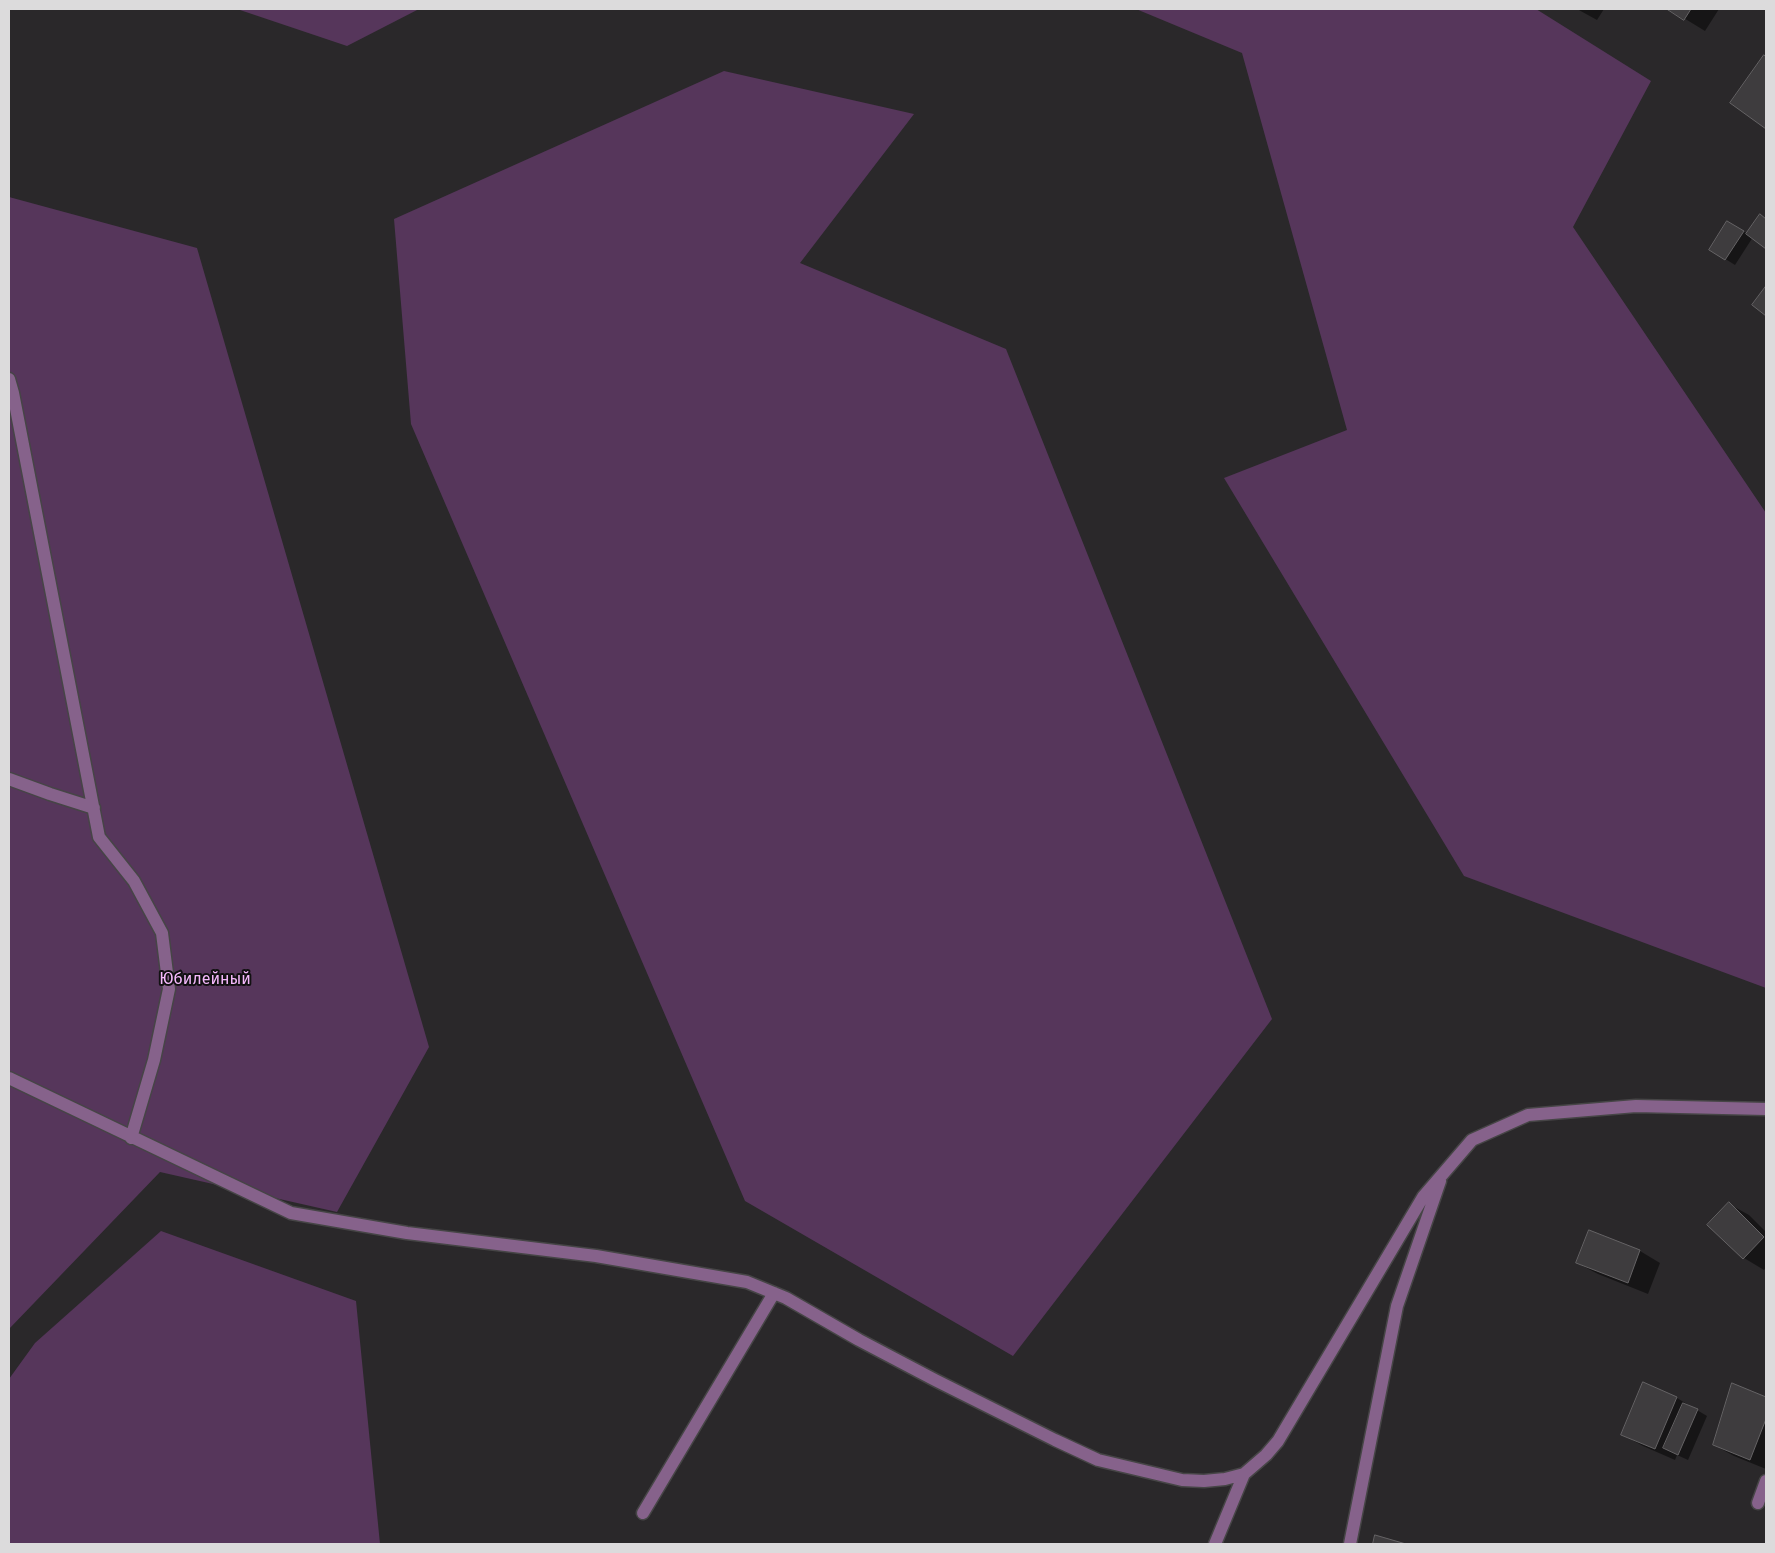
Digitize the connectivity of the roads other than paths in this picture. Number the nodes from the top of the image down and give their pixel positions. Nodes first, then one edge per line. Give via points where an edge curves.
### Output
1 (9, 379) edge
2 (9, 779) edge
3 (94, 808) junction
4 (9, 1078) edge
5 (1766, 1110) edge
6 (131, 1138) junction
7 (1442, 1174) junction
8 (774, 1293) junction
9 (1244, 1474) junction
10 (1766, 1481) edge
11 (1758, 1503) dead end
12 (643, 1513) dead end
13 (1215, 1544) edge
14 (1350, 1544) edge

1 - 3 street
2 - 3 street
3 - 6 street via 99,837 134,881 162,933 169,989 154,1060
4 - 6 street
5 - 7 street via 1636,1106 1528,1115 1472,1140
6 - 8 street via 291,1213 408,1233 596,1256 747,1282
7 - 9 street via 1422,1197 1278,1441 1261,1461
7 - 14 street via 1397,1306
8 - 9 street via 935,1380 1098,1460 1182,1480 1225,1479
8 - 12 street
9 - 13 street
10 - 11 street

